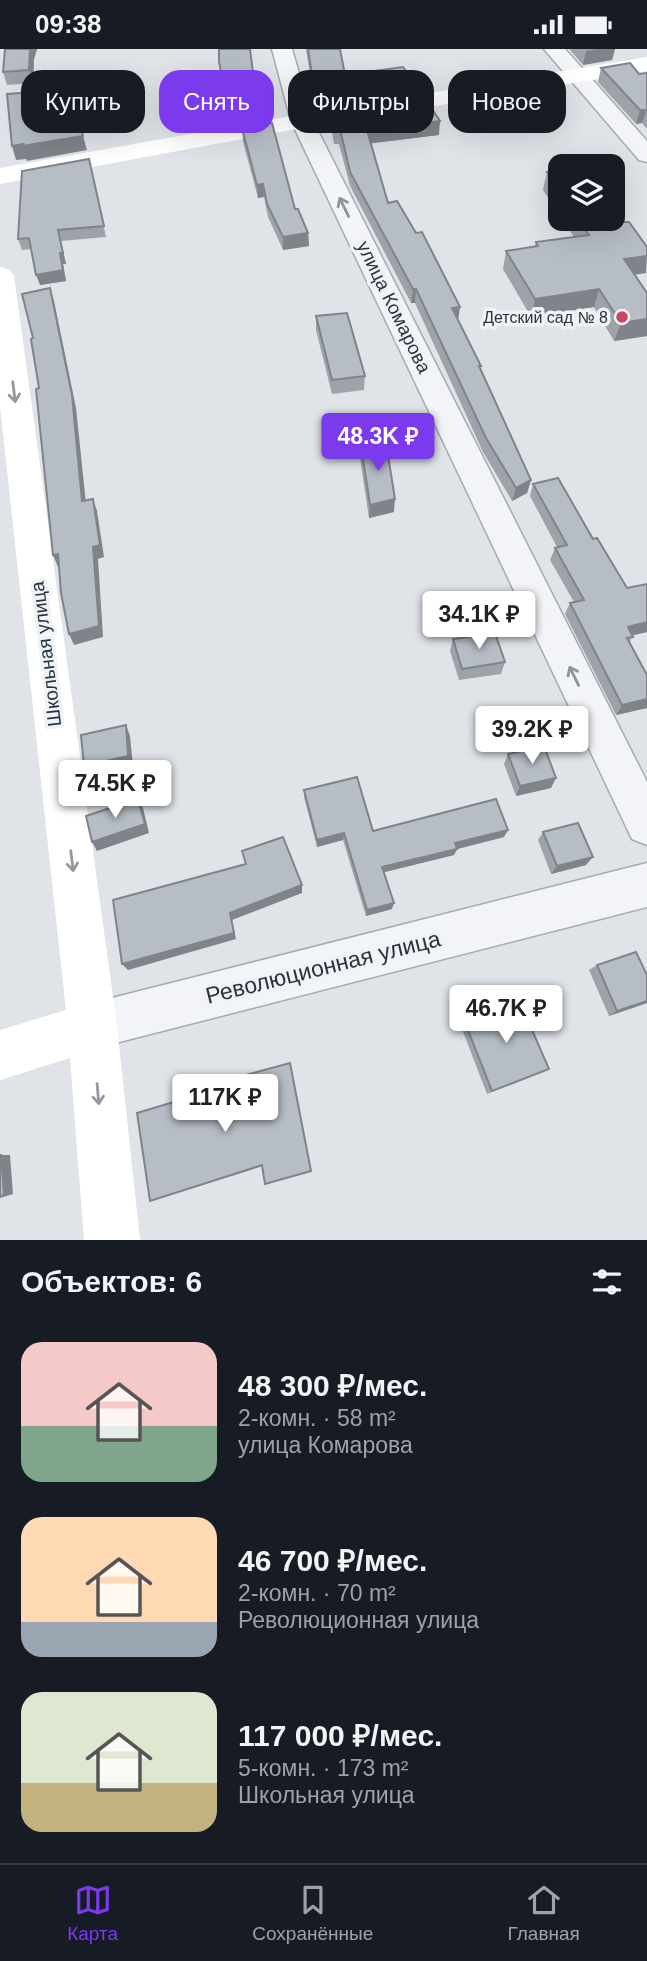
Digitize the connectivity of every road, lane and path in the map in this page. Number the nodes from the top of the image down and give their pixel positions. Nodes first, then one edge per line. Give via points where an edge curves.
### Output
1 (282, 49) edge
2 (554, 49) edge
3 (647, 64) edge
4 (288, 71) edge
5 (579, 75) junction
6 (434, 99) edge
7 (288, 124) edge
8 (308, 133) edge
9 (647, 155) edge
10 (0, 176) edge
11 (0, 276) edge
12 (647, 825) edge
13 (647, 885) edge
14 (92, 1026) junction
15 (0, 1055) edge
16 (112, 1240) edge

1 - 4 street, улица Комарова
2 - 5 street
3 - 5 street
5 - 6 street
5 - 9 street
7 - 10 street
12 -> 8 street, улица Комарова
11 -> 14 street, Школьная улица
13 - 14 street, Революционная улица
14 - 15 street, Революционная улица
14 -> 16 street, Школьная улица

